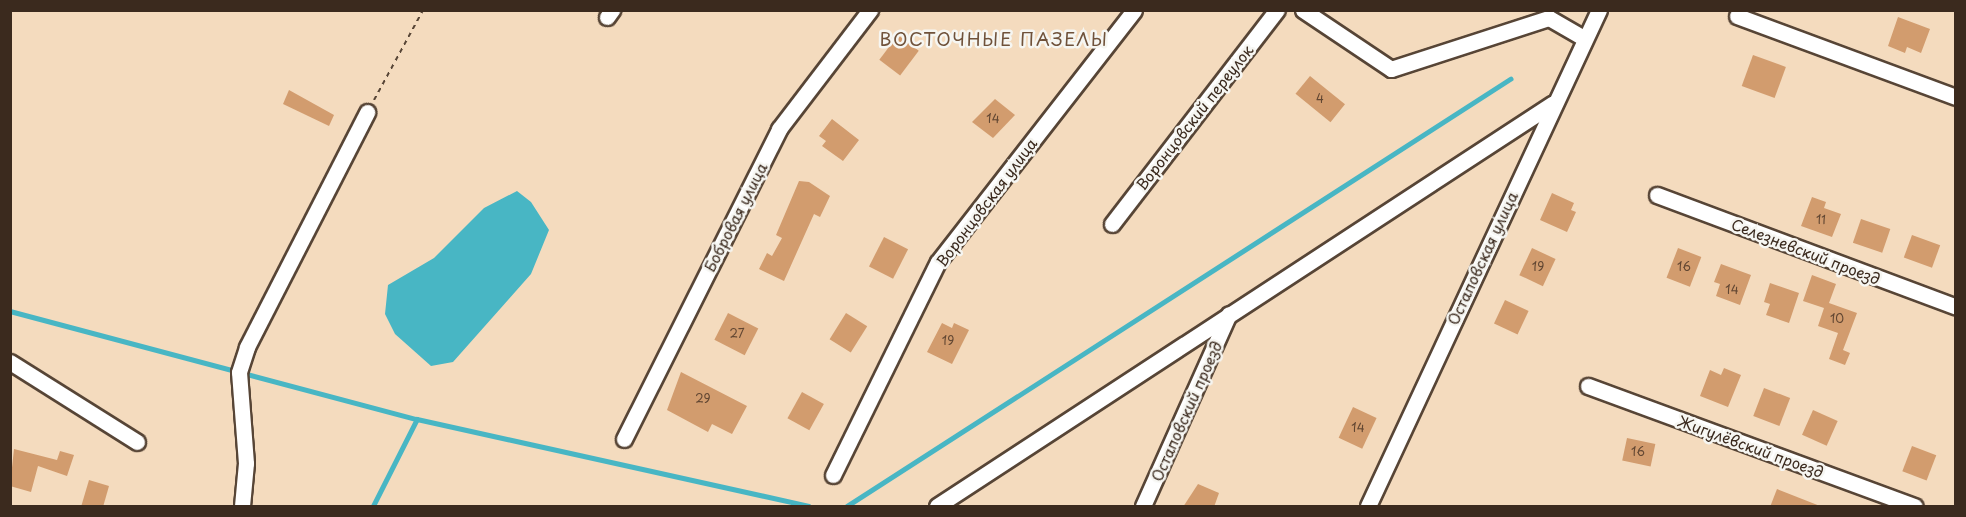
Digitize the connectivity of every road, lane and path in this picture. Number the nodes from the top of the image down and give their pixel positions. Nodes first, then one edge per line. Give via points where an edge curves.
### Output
1 (423, 10) edge
2 (870, 10) edge
3 (1134, 10) edge
4 (1277, 10) edge
5 (1303, 10) edge
6 (1599, 10) edge
7 (1737, 16) dead end
8 (1583, 38) junction
9 (1956, 97) edge
10 (1552, 104) junction
11 (367, 112) joint
12 (1657, 195) dead end
13 (1112, 225) dead end
14 (1956, 307) edge
15 (1229, 314) junction
16 (10, 362) edge
17 (1588, 386) dead end
18 (624, 440) dead end
19 (137, 442) dead end
20 (833, 475) dead end
21 (242, 507) edge
22 (937, 507) edge
23 (1143, 507) edge
24 (1368, 507) edge
25 (1914, 507) edge

1 - 11 path
2 - 18 street, Бобровая улица via 779,129
3 - 20 street, Воронцовская улица via 938,262
4 - 13 street, Воронцовский переулок
5 - 8 street via 1391,69 1549,18
6 - 8 street, Остаповская улица
7 - 9 street
8 - 10 street, Остаповская улица
10 - 15 street
10 - 24 street, Остаповская улица
11 - 21 street via 247,347 239,372 246,463
12 - 14 street, Селезневский проезд
15 - 22 street
15 - 23 street, Остаповский проезд
16 - 19 street
17 - 25 street, Жигулёвский проезд

